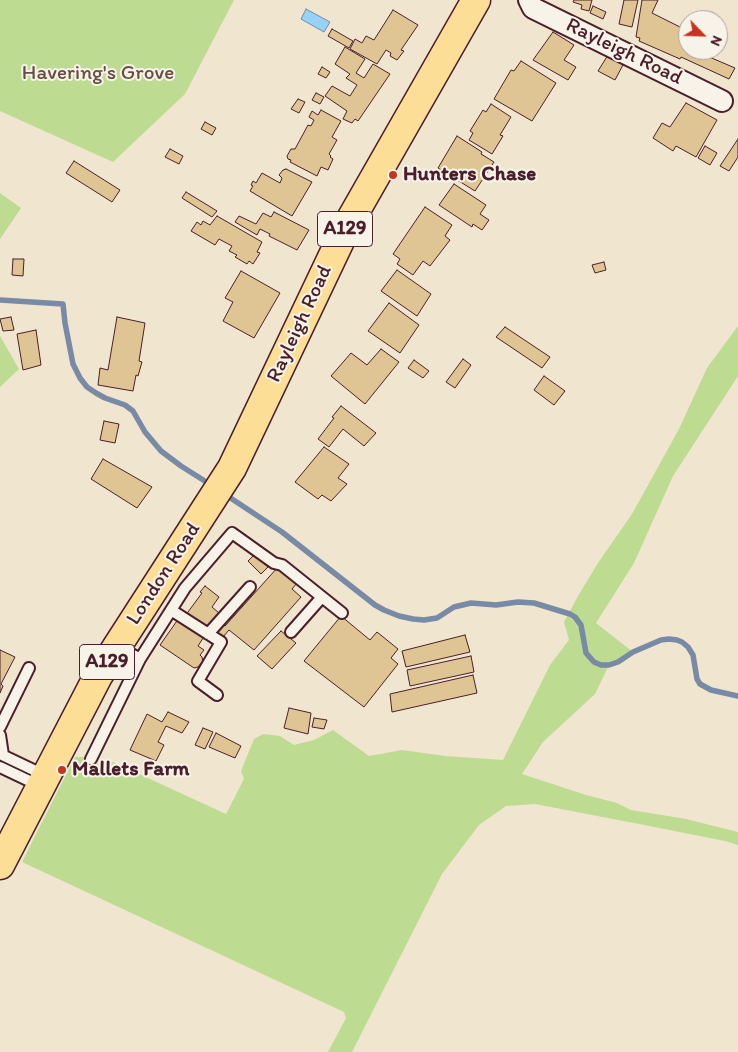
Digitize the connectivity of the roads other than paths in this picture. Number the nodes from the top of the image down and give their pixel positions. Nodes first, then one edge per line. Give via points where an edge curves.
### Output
1 (476, 0) edge
2 (530, 0) edge
3 (722, 101) dead end
4 (232, 468) joint
5 (250, 587) dead end
6 (322, 597) junction
7 (171, 610) junction
8 (342, 613) dead end
9 (291, 632) dead end
10 (208, 634) junction
11 (129, 652) junction
12 (29, 668) dead end
13 (217, 695) dead end
14 (0, 727) edge
15 (0, 735) edge
16 (1, 754) edge
17 (91, 759) dead end
18 (0, 767) edge
19 (43, 781) junction
20 (4, 848) edge

1 - 4 main road, Rayleigh Road / A129 via 347,226
2 - 3 street, Rayleigh Road via 534,8
4 - 11 main road, London Road / A129
5 - 10 lane
6 - 7 lane via 282,565 274,563 232,533 185,588
6 - 8 lane
6 - 9 lane
7 - 10 lane
7 - 11 lane
10 - 13 lane via 221,642 198,681
11 - 17 lane
11 - 19 main road, London Road / A129 via 98,676
12 - 14 lane
15 - 16 lane
16 - 19 lane
18 - 19 lane
19 - 20 main road, London Road / A129

